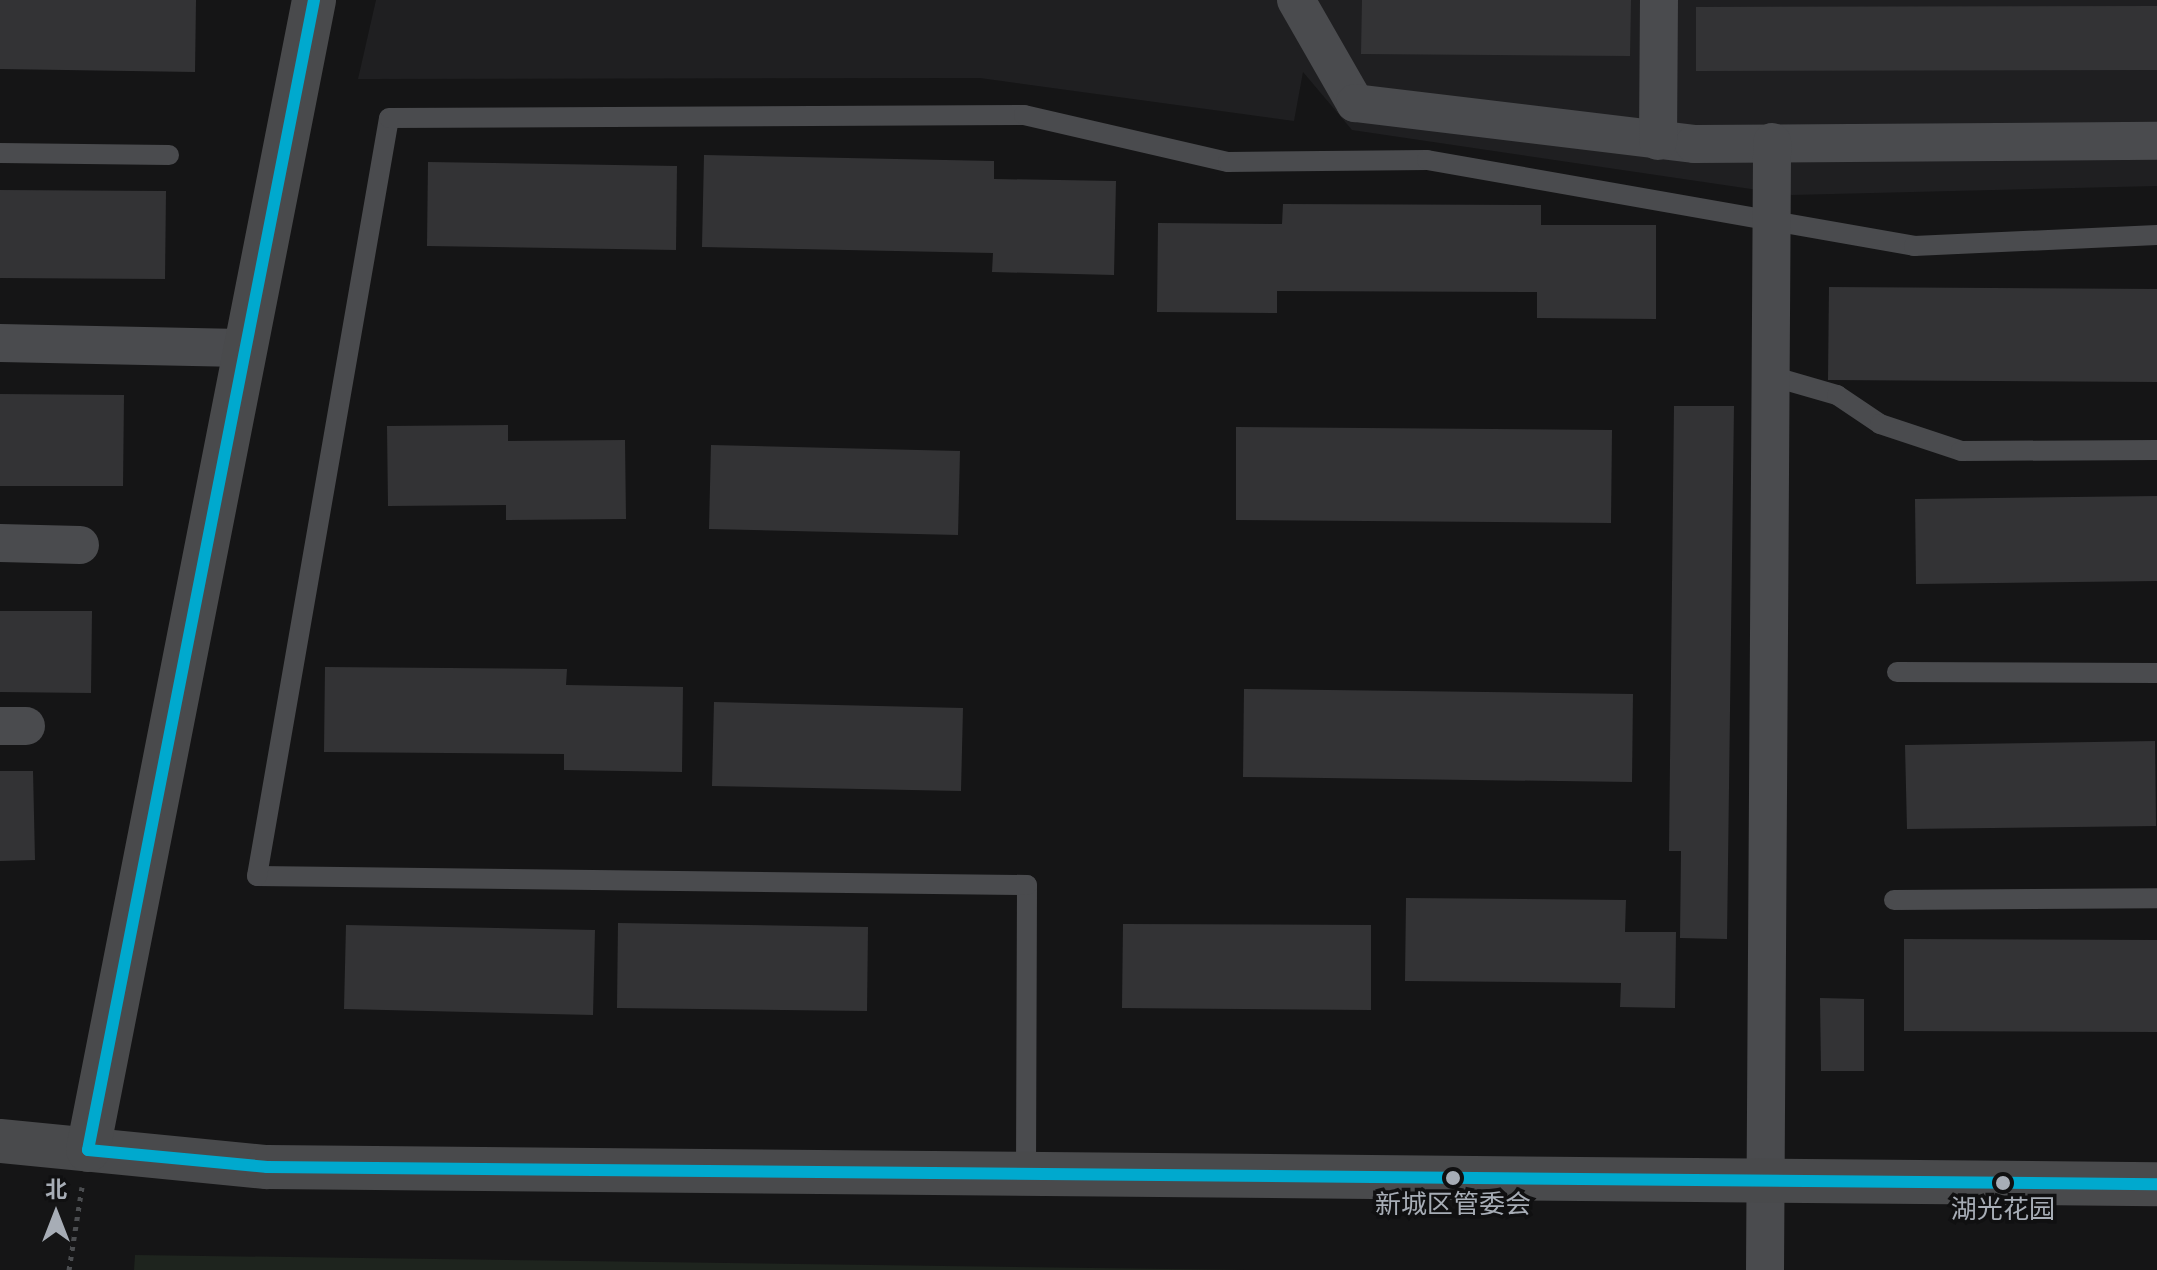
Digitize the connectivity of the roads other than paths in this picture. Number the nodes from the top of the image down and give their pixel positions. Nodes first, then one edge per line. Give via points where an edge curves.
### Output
1 (314, 0) edge
2 (1296, 0) edge
3 (1659, 0) edge
4 (1658, 141) junction
5 (2157, 141) edge
6 (1772, 142) junction
7 (0, 153) edge
8 (169, 155) dead end
9 (1772, 217) junction
10 (2157, 235) edge
11 (0, 343) edge
12 (241, 348) junction
13 (1771, 376) junction
14 (2157, 450) edge
15 (0, 543) edge
16 (80, 545) dead end
17 (1897, 672) dead end
18 (2157, 673) edge
19 (2157, 898) edge
20 (1894, 900) dead end
21 (0, 1141) edge
22 (88, 1150) junction
23 (1026, 1171) junction
24 (1767, 1181) junction
25 (2157, 1184) edge
26 (1765, 1270) edge

1 - 12 main road
2 - 4 street via 1355,103
3 - 4 street
4 - 6 street
5 - 6 street
6 - 9 street
7 - 8 lane
9 - 10 lane via 1942,247
9 - 13 street
9 - 23 lane via 1427,160 1228,162 1024,115 389,118 257,876 1027,885
11 - 12 street
12 - 22 main road
13 - 14 lane via 1837,395 1880,424 1961,451
13 - 24 street
15 - 16 street
17 - 18 lane
19 - 20 lane
21 - 22 main road
22 - 23 main road via 267,1167
23 - 24 main road
24 - 25 main road
24 - 26 street

